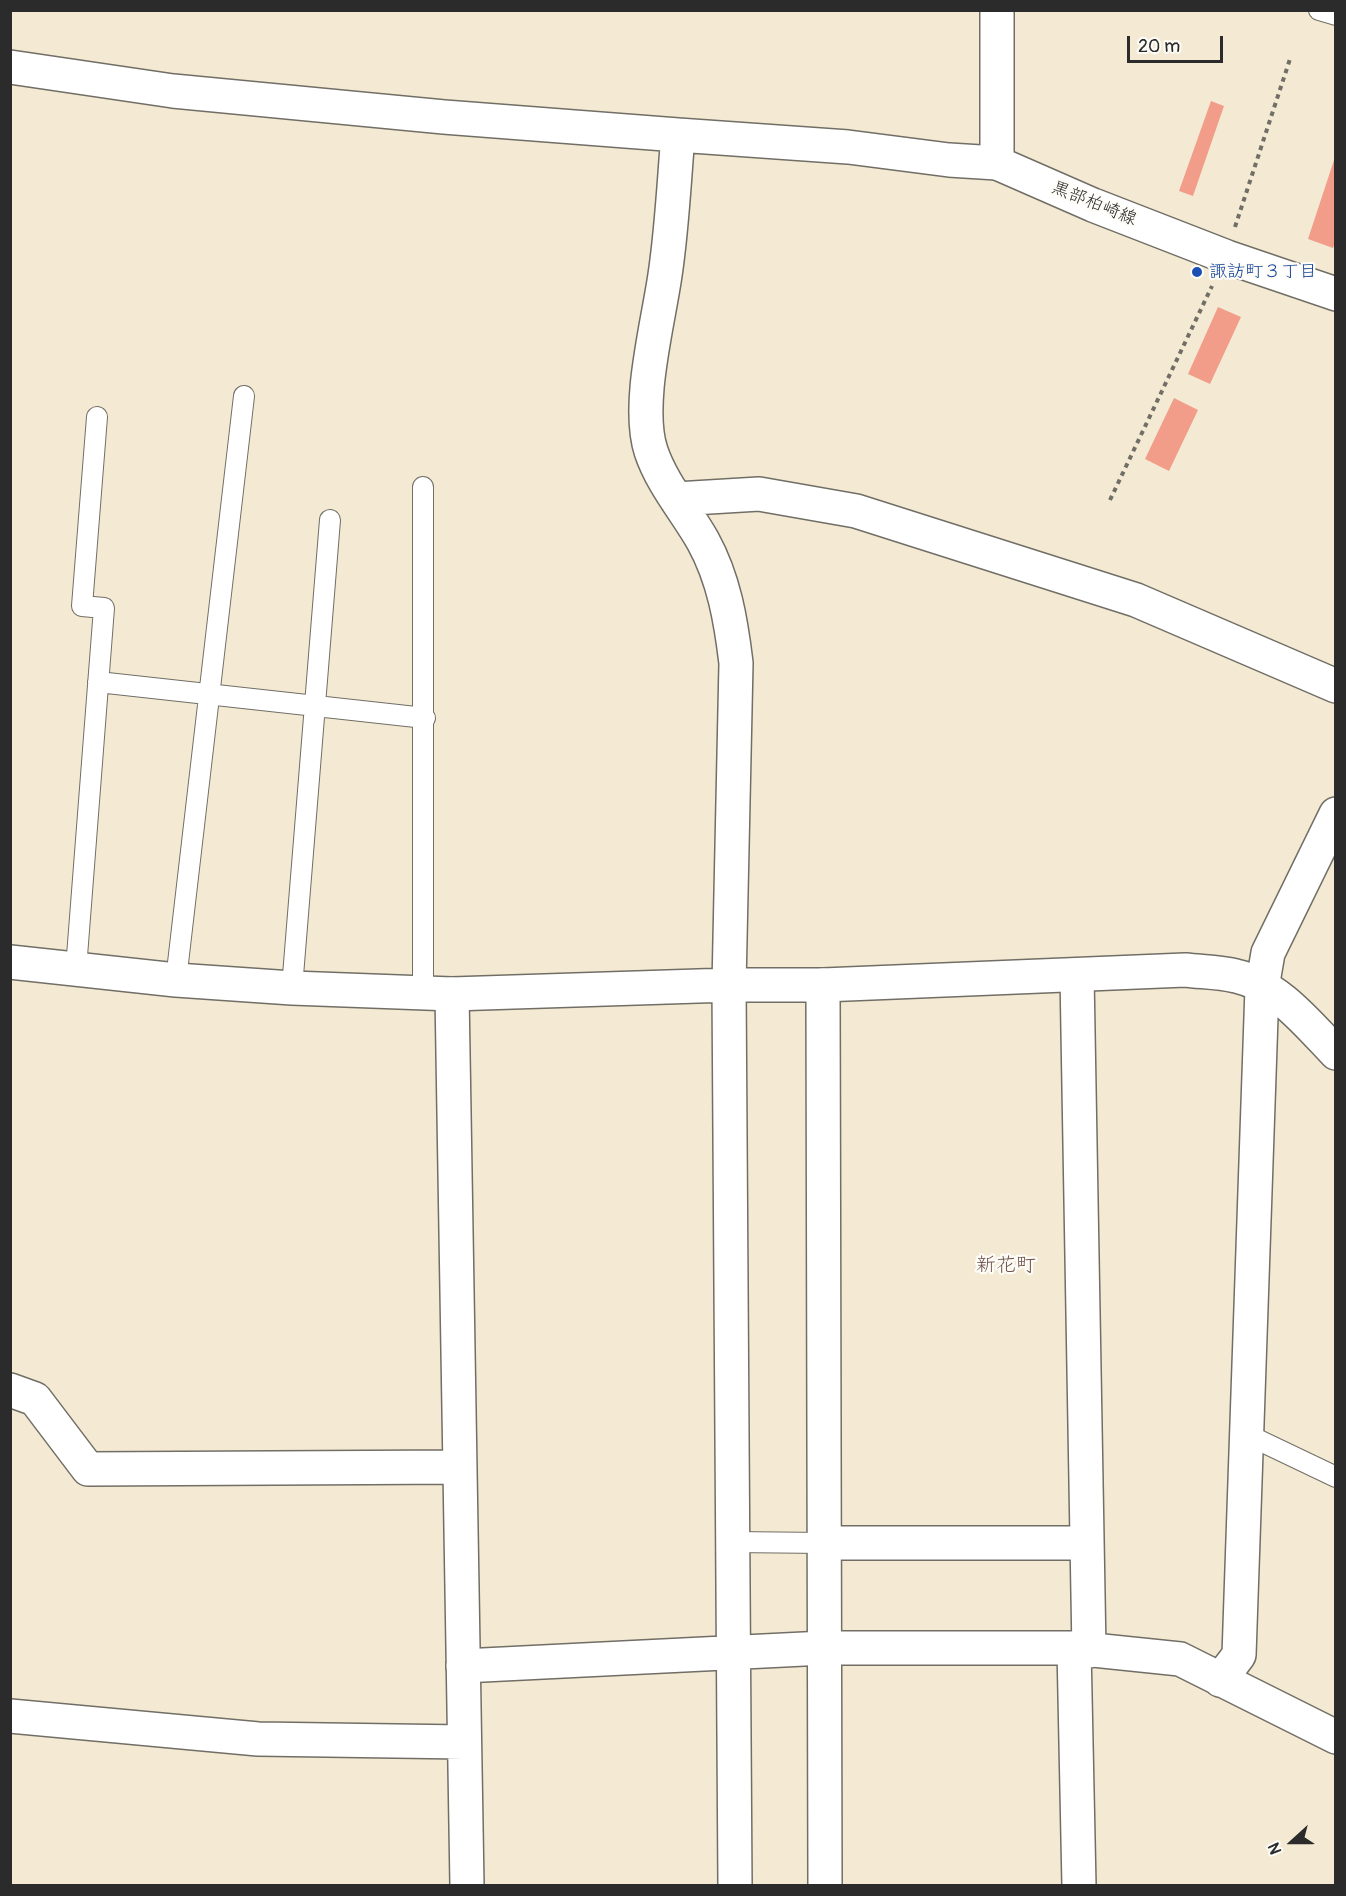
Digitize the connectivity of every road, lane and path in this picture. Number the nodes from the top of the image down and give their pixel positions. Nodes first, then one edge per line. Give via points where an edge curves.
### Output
1 (997, 10) edge
2 (1319, 10) edge
3 (1335, 15) edge
4 (10, 67) edge
5 (678, 135) junction
6 (997, 162) junction
7 (1335, 294) edge
8 (244, 396) dead end
9 (97, 417) dead end
10 (423, 486) dead end
11 (676, 499) junction
12 (330, 520) dead end
13 (98, 682) junction
14 (1335, 686) edge
15 (209, 694) junction
16 (315, 706) junction
17 (425, 718) junction
18 (1335, 814) edge
19 (10, 962) edge
20 (76, 969) junction
21 (1077, 975) junction
22 (176, 980) junction
23 (729, 985) junction
24 (823, 985) junction
25 (292, 988) junction
26 (1262, 988) junction
27 (438, 994) junction
28 (1335, 1053) edge
29 (10, 1390) edge
30 (1248, 1435) junction
31 (460, 1467) junction
32 (1335, 1477) edge
33 (732, 1542) junction
34 (824, 1543) junction
35 (1087, 1543) junction
36 (824, 1648) junction
37 (1082, 1650) junction
38 (733, 1652) junction
39 (463, 1666) junction
40 (1220, 1680) junction
41 (10, 1716) edge
42 (1335, 1737) edge
43 (464, 1742) junction
44 (467, 1886) edge
45 (735, 1886) edge
46 (825, 1886) edge
47 (1080, 1886) edge

1 - 6 street
2 - 3 lane
4 - 5 street via 173,91
5 - 6 street
5 - 11 street via 646,429 660,474
6 - 7 street, 黒部柏崎線 via 1093,206
8 - 15 lane
9 - 13 lane via 82,606 104,608
10 - 17 lane
11 - 14 street via 759,494 856,512 1136,600
11 - 23 street via 704,544 718,576 731,620 736,663
12 - 16 lane
13 - 15 lane
13 - 20 lane
15 - 16 lane
15 - 22 lane
16 - 17 lane
16 - 25 lane
17 - 27 lane
18 - 26 street via 1268,953
19 - 20 street
20 - 22 street
21 - 24 street
21 - 26 street via 1185,970 1238,976
21 - 35 street
22 - 25 street
23 - 24 street
23 - 27 street
23 - 33 street
24 - 34 street
25 - 27 street
26 - 28 street via 1287,1003
26 - 30 street
27 - 31 street
29 - 31 street via 35,1399 88,1469
30 - 32 lane
30 - 40 street via 1239,1654
31 - 39 street
33 - 34 lane
33 - 38 street
34 - 35 street
34 - 36 street
35 - 37 street
36 - 37 street
36 - 38 street
36 - 46 street
37 - 40 street via 1180,1659
37 - 47 street
38 - 39 street
38 - 45 street
39 - 43 street
40 - 42 street
41 - 43 street via 258,1739
43 - 44 street

